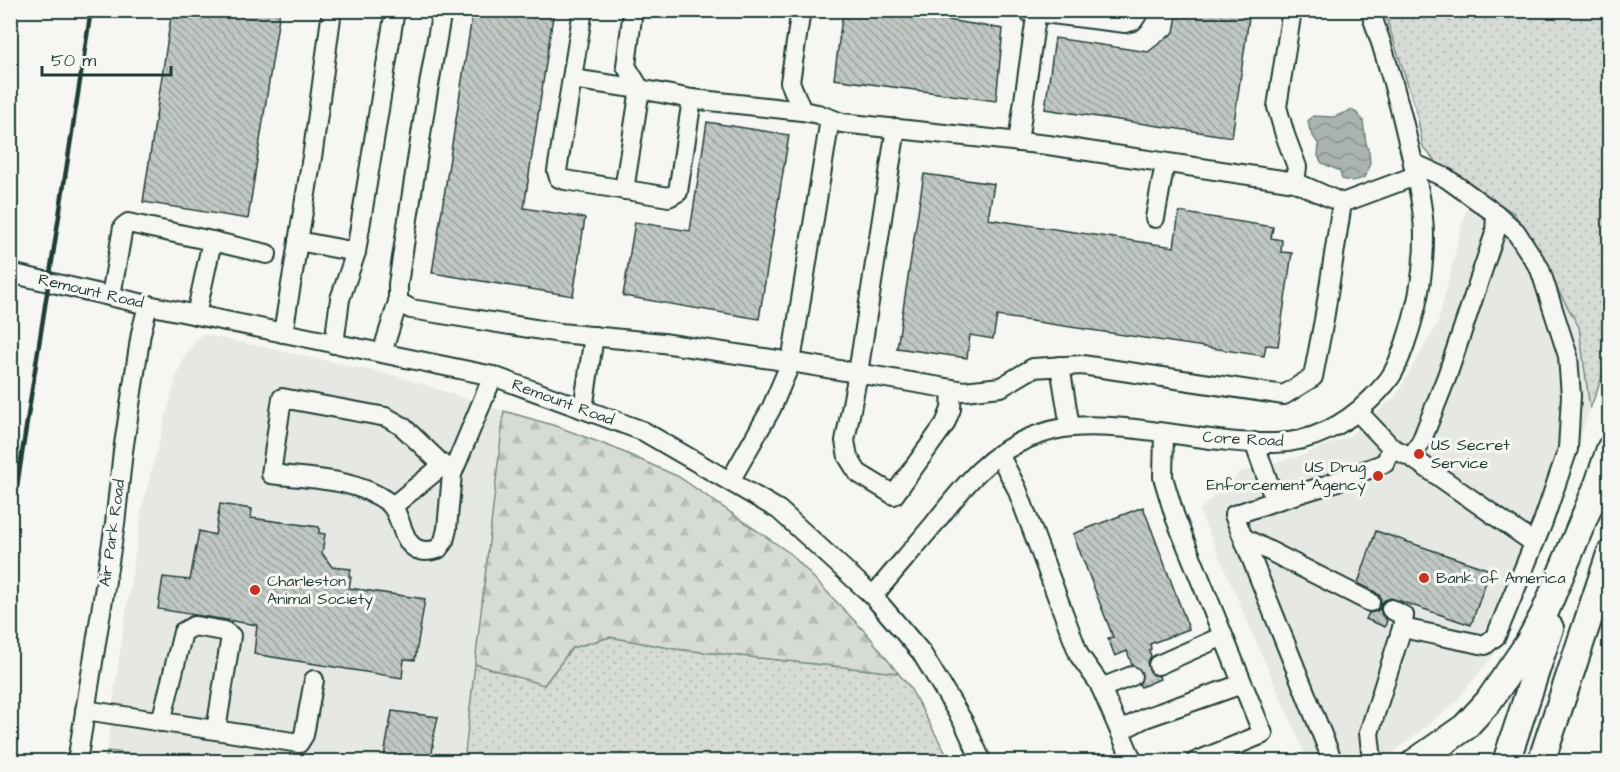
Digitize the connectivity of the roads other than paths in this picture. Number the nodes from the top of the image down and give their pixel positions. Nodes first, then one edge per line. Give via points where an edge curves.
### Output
1 (332, 10) edge
2 (442, 10) edge
3 (583, 10) edge
4 (633, 10) edge
5 (801, 10) edge
6 (1134, 10) edge
7 (1292, 10) edge
8 (1370, 10) edge
9 (1033, 11) edge
10 (389, 12) edge
11 (572, 79) junction
12 (640, 89) junction
13 (692, 99) junction
14 (802, 111) junction
15 (830, 118) junction
16 (896, 129) junction
17 (1018, 142) junction
18 (1165, 163) junction
19 (1414, 170) junction
20 (1295, 182) junction
21 (624, 190) junction
22 (1342, 203) junction
23 (1496, 214) junction
24 (1155, 218) dead end
25 (212, 241) junction
26 (298, 241) junction
27 (356, 252) junction
28 (267, 254) dead end
29 (10, 273) edge
30 (111, 296) junction
31 (398, 302) junction
32 (148, 305) junction
33 (196, 315) junction
34 (283, 333) junction
35 (594, 336) junction
36 (334, 344) junction
37 (382, 353) junction
38 (791, 362) junction
39 (1060, 366) junction
40 (858, 373) junction
41 (493, 376) junction
42 (952, 389) junction
43 (583, 409) junction
44 (1358, 412) junction
45 (1070, 427) junction
46 (1164, 433) junction
47 (1254, 442) junction
48 (1392, 448) junction
49 (1610, 449) edge
50 (999, 454) junction
51 (1411, 457) junction
52 (448, 470) junction
53 (730, 481) junction
54 (1597, 488) junction
55 (1275, 501) junction
56 (393, 506) junction
57 (1244, 538) junction
58 (1534, 543) junction
59 (1610, 554) edge
60 (873, 596) junction
61 (1370, 602) dead end
62 (1391, 609) dead end
63 (1402, 628) junction
64 (1223, 636) junction
65 (1158, 665) tunnel mouth
66 (1132, 676) tunnel mouth
67 (314, 680) dead end
68 (1242, 684) junction
69 (1101, 688) junction
70 (85, 710) junction
71 (161, 722) junction
72 (216, 730) junction
73 (1120, 731) junction
74 (77, 762) edge
75 (981, 762) edge
76 (1133, 762) edge
77 (1195, 762) edge
78 (1333, 762) edge
79 (1369, 762) edge
80 (1414, 762) edge
81 (1506, 762) edge
82 (1541, 762) edge

1 - 26 street
2 - 31 street
3 - 11 street
4 - 12 street via 626,66
5 - 14 street via 790,82
6 - 9 street via 1137,15 1133,21 1125,23
7 - 20 street via 1277,107 1297,167
8 - 19 street, Core Road via 1398,98
9 - 17 street
10 - 27 street
11 - 12 street
11 - 21 street via 559,178
12 - 13 street
12 - 21 street
13 - 14 street
13 - 21 street via 678,192 669,197
14 - 15 street
15 - 16 street
15 - 38 street
16 - 17 street
16 - 40 street
17 - 18 street
18 - 20 street
18 - 24 street
19 - 22 street
19 - 23 street via 1446,178
19 - 44 street, Core Road via 1424,236 1414,316 1391,376
20 - 22 street
22 - 39 street via 1313,377 1284,395 1082,365
23 - 51 street via 1495,233 1447,376 1421,442
23 - 58 street via 1516,232 1540,269 1568,356 1568,449
25 - 28 street
25 - 30 street via 128,223 123,227
25 - 33 street
26 - 27 street
26 - 34 street
27 - 36 street via 340,299
29 - 30 street, Remount Road
30 - 32 street, Remount Road
31 - 35 street via 411,309
31 - 37 street
32 - 33 street, Remount Road
32 - 70 street, Air Park Road
33 - 34 street, Remount Road
34 - 36 street, Remount Road
35 - 38 street
35 - 43 street
36 - 37 street, Remount Road
37 - 41 street, Remount Road
38 - 40 street
38 - 53 street via 771,408
39 - 42 street via 1034,368 1001,387
39 - 45 street
40 - 42 street
40 - 42 street via 845,441 848,457 858,473 894,495 945,424 951,410
41 - 43 street, Remount Road
41 - 52 street
43 - 53 street, Remount Road via 643,431
44 - 47 street, Core Road via 1309,439
44 - 48 street
45 - 46 street, Core Road via 1123,427
45 - 50 street, Core Road via 1027,439
46 - 47 street, Core Road
46 - 64 street via 1163,477 1175,518
47 - 55 street
48 - 51 street
48 - 55 street via 1385,463
49 - 54 highway
50 - 60 street, Core Road via 975,474
50 - 69 street via 1017,489 1079,655
51 - 58 street
52 - 56 street
52 - 56 street via 447,529 438,549 428,552 412,546
52 - 56 street via 402,426 386,417 282,398 272,474 363,488
53 - 60 street, Remount Road via 779,510
54 - 80 highway via 1528,644 1488,702 1464,727
54 - 81 highway
55 - 57 street via 1234,515
57 - 61 street
57 - 78 street
58 - 63 street via 1496,636 1485,645
59 - 82 highway
60 - 75 street, Remount Road via 921,652 964,723
62 - 63 street via 1404,616
63 - 79 street via 1369,733
64 - 65 street
64 - 68 street
66 - 69 street
67 - 72 street via 304,735 299,743
68 - 73 street via 1145,718
68 - 77 street via 1263,734
69 - 73 street
70 - 71 street
70 - 74 street, Air Park Road
71 - 72 street
71 - 72 street via 183,632 194,626 224,631 231,636
73 - 76 street

